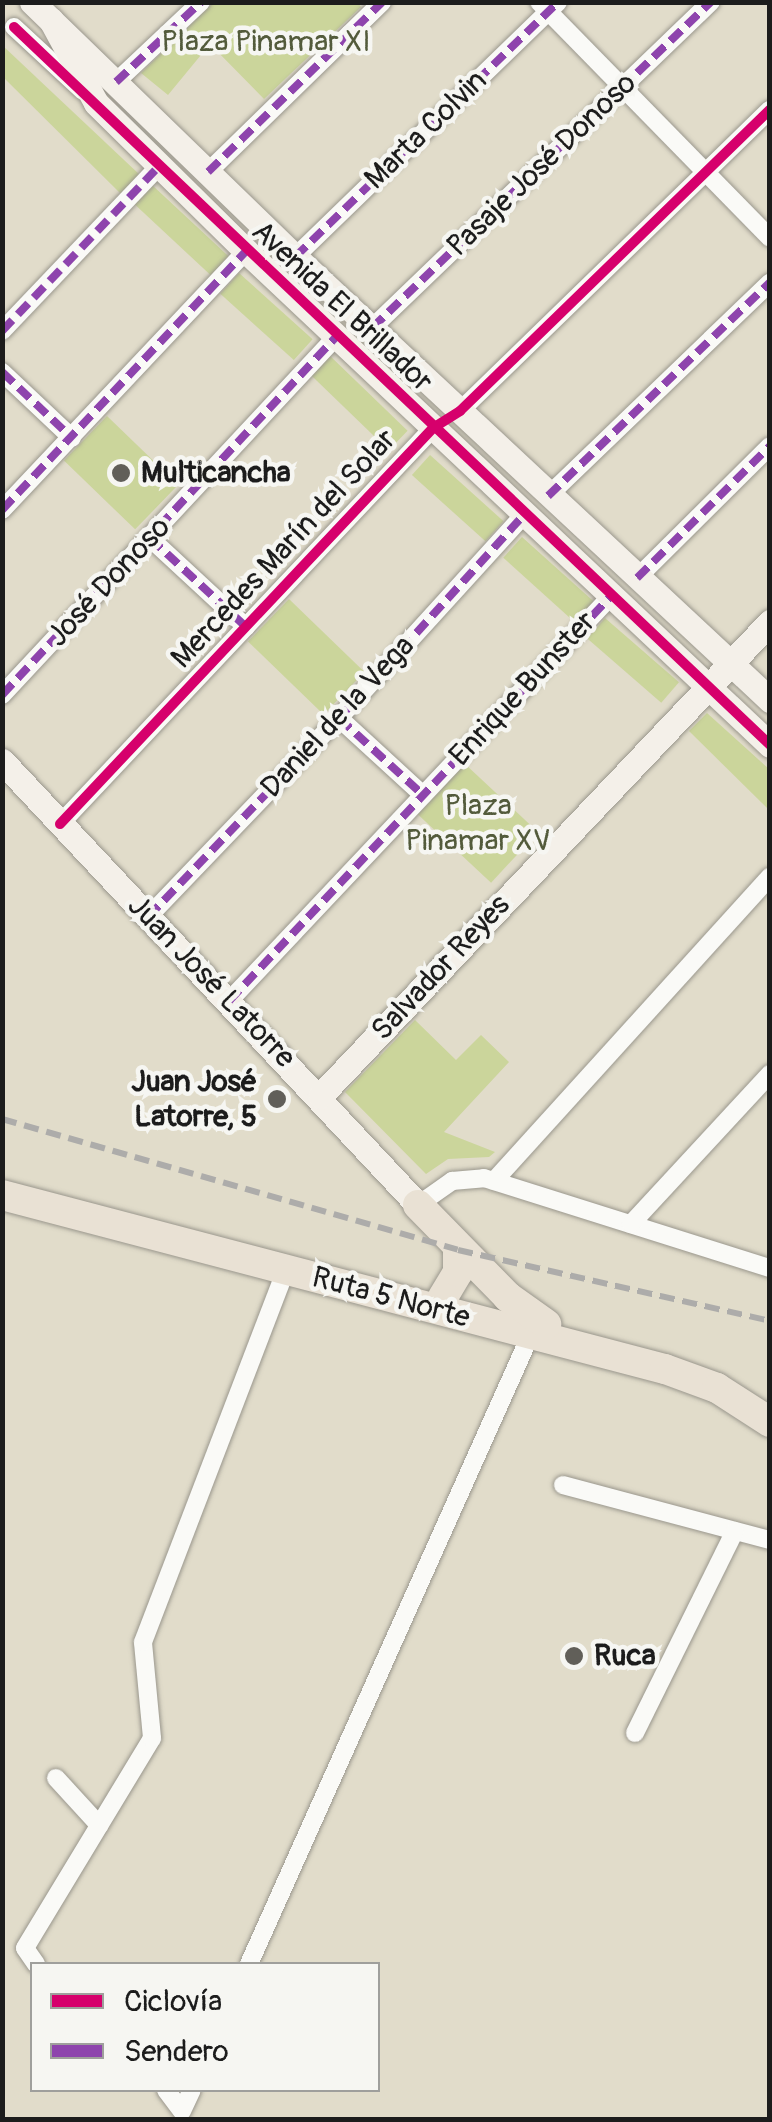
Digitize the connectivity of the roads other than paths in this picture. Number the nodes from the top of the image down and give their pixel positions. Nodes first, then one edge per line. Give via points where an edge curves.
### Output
1 (201, 2) edge
2 (382, 2) edge
3 (711, 2) edge
4 (548, 6) edge
5 (38, 7) edge
6 (14, 27) dead end
7 (116, 82) junction
8 (624, 86) junction
9 (96, 103) junction
10 (770, 110) edge
11 (159, 166) junction
12 (706, 171) junction
13 (208, 172) junction
14 (770, 238) edge
15 (246, 252) junction
16 (295, 258) junction
17 (770, 282) edge
18 (372, 328) junction
19 (2, 331) edge
20 (337, 336) junction
21 (2, 372) edge
22 (460, 411) junction
23 (433, 428) junction
24 (72, 438) junction
25 (770, 446) edge
26 (548, 496) junction
27 (2, 510) edge
28 (524, 514) junction
29 (150, 538) junction
30 (638, 578) junction
31 (611, 596) junction
32 (770, 622) edge
33 (246, 627) junction
34 (730, 662) junction
35 (708, 685) junction
36 (2, 695) edge
37 (770, 700) edge
38 (340, 718) junction
39 (770, 745) edge
40 (2, 761) edge
41 (423, 795) junction
42 (60, 824) junction
43 (770, 877) edge
44 (148, 917) junction
45 (229, 1001) junction
46 (770, 1074) edge
47 (320, 1096) junction
48 (494, 1181) junction
49 (2, 1182) edge
50 (2, 1195) edge
51 (418, 1205) junction
52 (631, 1224) junction
53 (458, 1250) junction
54 (767, 1263) edge
55 (286, 1270) junction
56 (443, 1297) junction
57 (538, 1329) junction
58 (770, 1398) edge
59 (770, 1422) edge
60 (563, 1485) dead end
61 (735, 1531) junction
62 (770, 1540) edge
63 (634, 1733) dead end
64 (56, 1778) dead end
65 (100, 1825) junction
66 (35, 1962) edge
67 (249, 1962) edge
68 (168, 2092) edge
69 (191, 2092) edge

1 - 7 street
2 - 13 street
3 - 8 street, Pasaje José Donoso
4 - 8 street
4 - 16 street, Marta Colvin
5 - 7 street, Avenida El Brillador
5 - 9 street
6 - 9 street, Avenida El Brillador
7 - 13 street, Avenida El Brillador
8 - 12 street
8 - 18 street, Pasaje José Donoso
9 - 11 street, Avenida El Brillador
10 - 12 street, Mercedes Marín del Solar
11 - 15 street, Avenida El Brillador
11 - 19 street
12 - 14 street
12 - 22 street, Mercedes Marín del Solar
13 - 16 street, Avenida El Brillador
15 - 20 street, Avenida El Brillador
15 - 24 street
16 - 18 street, Avenida El Brillador
17 - 26 street
18 - 22 street, Avenida El Brillador
20 - 23 street, Avenida El Brillador
20 - 29 street, José Donoso
21 - 24 street
22 - 23 street, Mercedes Marín del Solar
22 - 26 street, Avenida El Brillador
23 - 28 street, Avenida El Brillador
23 - 33 street, Mercedes Marín del Solar
24 - 27 street
25 - 30 street
26 - 30 street, Avenida El Brillador
28 - 31 street, Avenida El Brillador
28 - 38 street, Daniel de la Vega
29 - 33 street
29 - 36 street, José Donoso
30 - 34 street, Avenida El Brillador
31 - 35 street, Avenida El Brillador
31 - 41 street, Enrique Bunster
32 - 34 street, Salvador Reyes
33 - 42 street, Mercedes Marín del Solar
34 - 35 street, Salvador Reyes
34 - 37 street, Avenida El Brillador
35 - 39 street, Avenida El Brillador
35 - 47 street, Salvador Reyes
38 - 41 street
38 - 44 street, Daniel de la Vega
40 - 42 street, Juan José Latorre
41 - 45 street, Enrique Bunster
42 - 44 street, Juan José Latorre
43 - 48 street
44 - 45 street, Juan José Latorre
45 - 47 street, Juan José Latorre
46 - 52 street
47 - 51 street, Juan José Latorre
48 - 51 street via 452,1181
48 - 52 street
49 - 56 highway, Ruta 5 Norte
50 - 55 highway, Ruta 5 Norte
51 - 53 highway
52 - 54 street
53 - 56 highway via 458,1272
53 - 57 highway
55 - 57 highway, Ruta 5 Norte
55 - 65 street via 143,1642 152,1738
56 - 57 highway, Ruta 5 Norte
57 - 58 highway, Ruta 5 Norte via 710,1370
57 - 59 highway, Ruta 5 Norte via 692,1378
57 - 67 street
60 - 61 street
61 - 62 street
61 - 63 street
64 - 65 street
65 - 66 street via 25,1948
68 - 69 street via 182,2111

